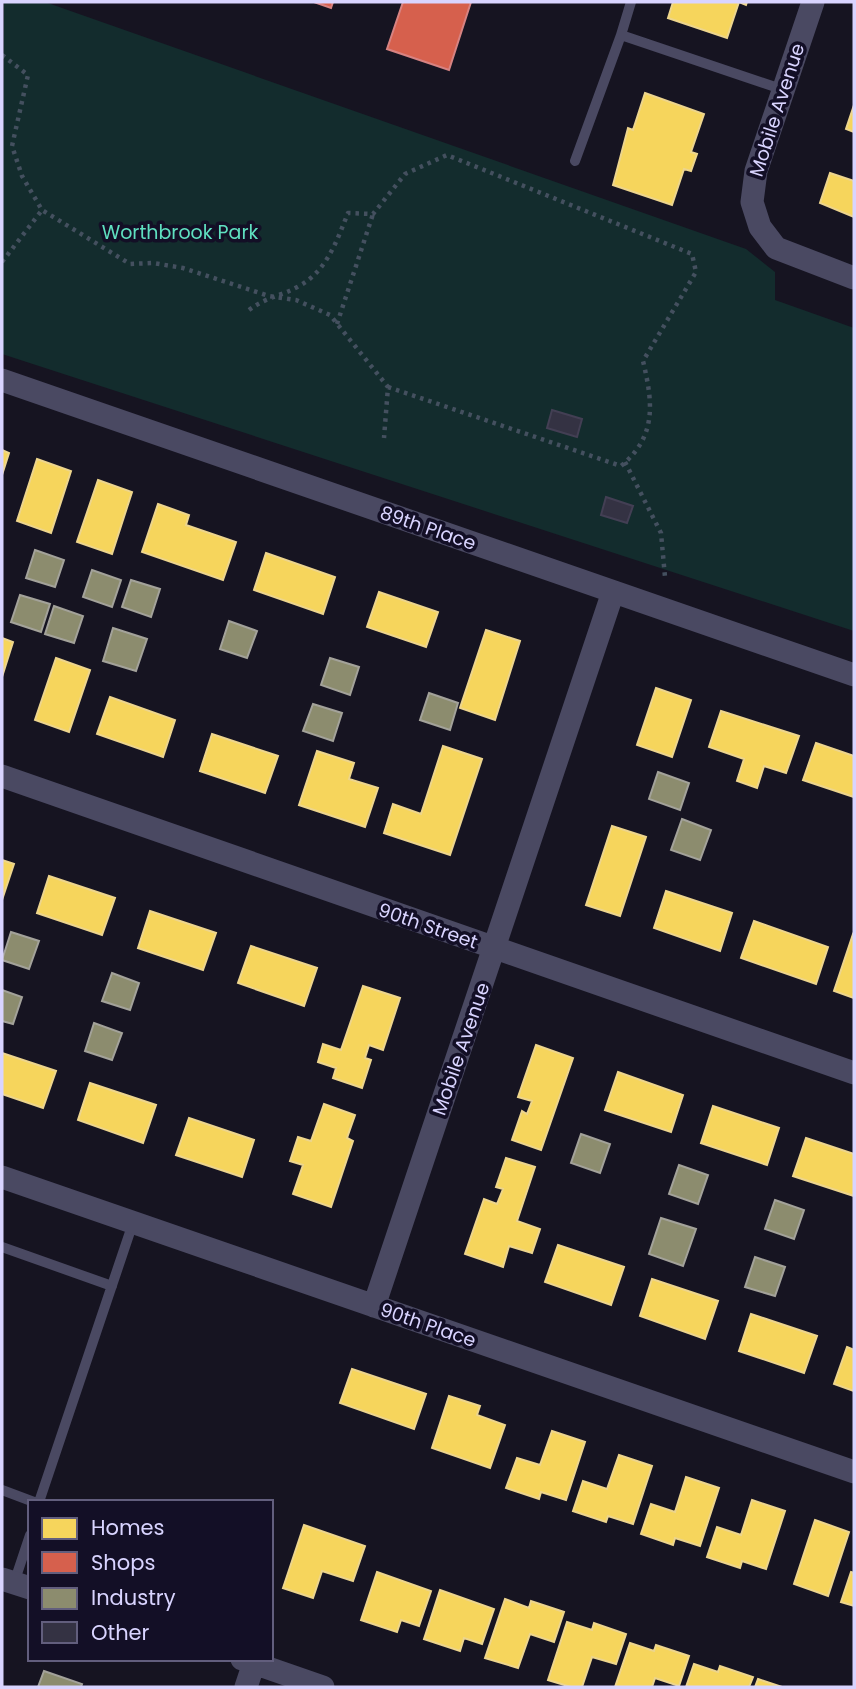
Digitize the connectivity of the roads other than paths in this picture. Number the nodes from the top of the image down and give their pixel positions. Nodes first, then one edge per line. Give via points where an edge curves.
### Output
1 (631, 2) edge
2 (813, 2) edge
3 (621, 35) junction
4 (783, 90) junction
5 (575, 161) dead end
6 (854, 278) edge
7 (2, 380) edge
8 (613, 592) junction
9 (854, 675) edge
10 (2, 776) edge
11 (495, 949) junction
12 (854, 1073) edge
13 (2, 1177) edge
14 (133, 1223) junction
15 (2, 1247) edge
16 (112, 1286) junction
17 (374, 1306) junction
18 (854, 1472) edge
19 (2, 1490) edge
20 (30, 1500) edge
21 (37, 1500) edge
22 (28, 1541) edge
23 (15, 1583) edge
24 (248, 1661) edge
25 (246, 1687) edge
26 (323, 1687) edge

1 - 3 lane
2 - 4 street, Mobile Avenue
3 - 4 lane
3 - 5 lane
4 - 6 street, Mobile Avenue via 753,185 757,220 776,248
7 - 8 street, 89th Place
8 - 9 street, 89th Place
8 - 11 street, Mobile Avenue
10 - 11 street, 90th Street
11 - 12 street, 90th Street
11 - 17 street, Mobile Avenue
13 - 14 street, 90th Place
14 - 16 lane
14 - 17 street, 90th Place
15 - 16 lane
16 - 21 lane
17 - 18 street, 90th Place
19 - 20 lane
22 - 23 lane
24 - 25 street
24 - 26 street

